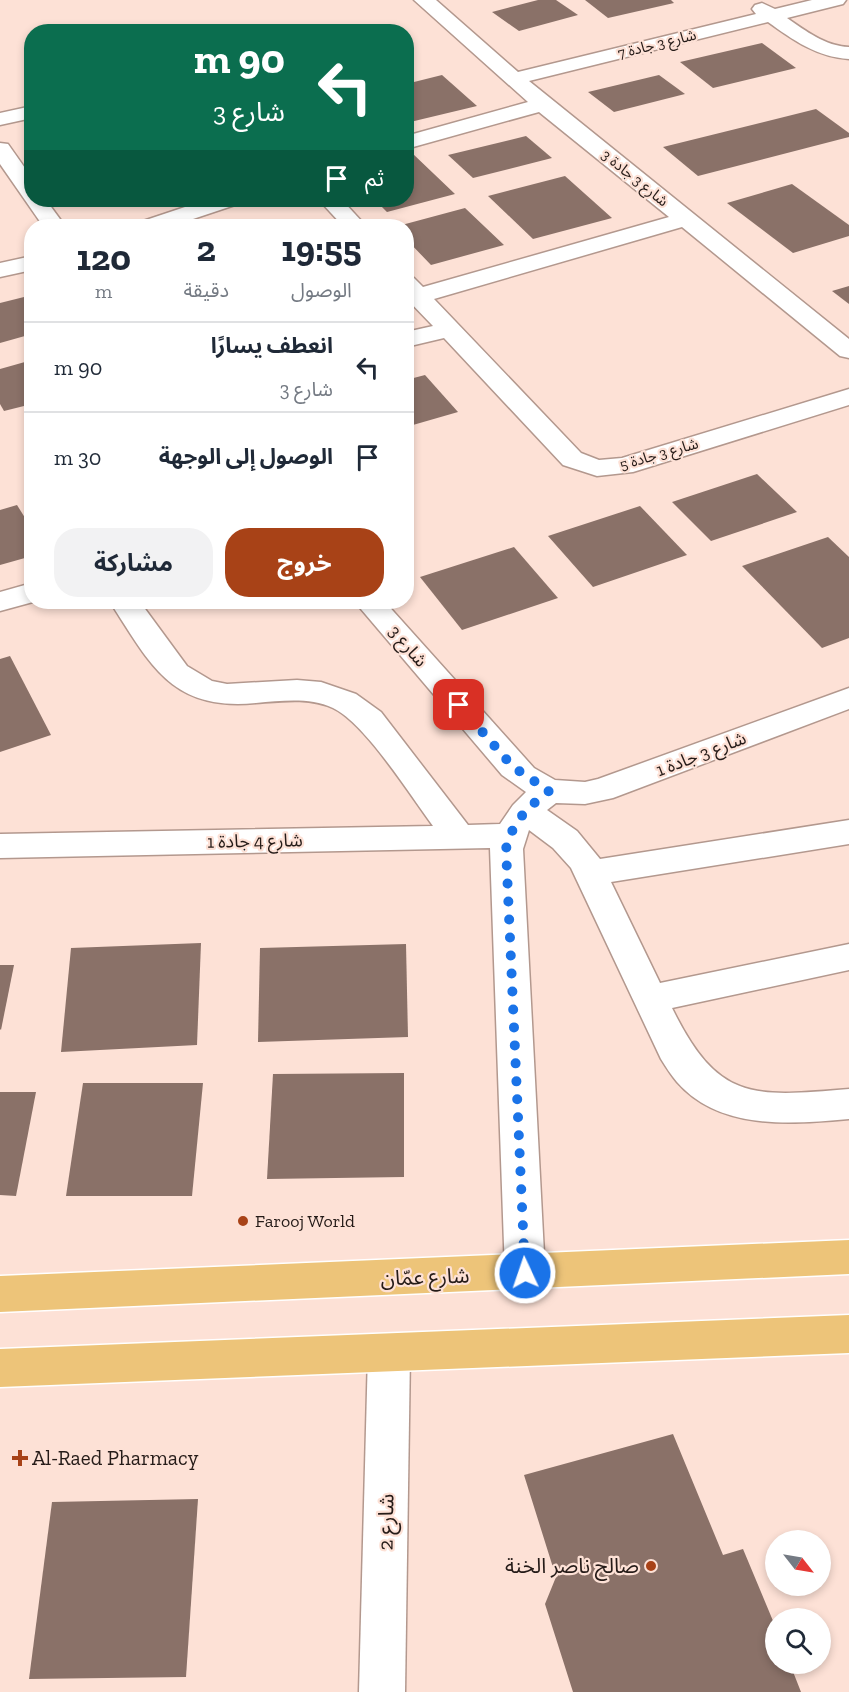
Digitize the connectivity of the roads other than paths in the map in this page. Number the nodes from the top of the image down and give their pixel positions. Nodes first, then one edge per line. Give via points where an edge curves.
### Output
1 (424, 0) edge
2 (748, 0) edge
3 (836, 0) edge
4 (772, 16) junction
5 (849, 53) edge
6 (513, 79) junction
7 (543, 104) junction
8 (24, 114) edge
9 (0, 119) edge
10 (414, 141) edge
11 (0, 149) edge
12 (24, 183) edge
13 (207, 207) edge
14 (337, 207) edge
15 (171, 219) edge
16 (348, 219) edge
17 (686, 219) junction
18 (24, 265) edge
19 (0, 270) edge
20 (414, 288) edge
21 (414, 291) edge
22 (448, 329) junction
23 (414, 338) edge
24 (848, 350) edge
25 (849, 397) edge
26 (24, 594) edge
27 (0, 602) edge
28 (130, 609) edge
29 (375, 609) edge
30 (849, 698) edge
31 (527, 813) junction
32 (849, 832) edge
33 (459, 837) junction
34 (0, 846) edge
35 (590, 873) junction
36 (849, 957) edge
37 (650, 999) junction
38 (849, 1104) edge
39 (849, 1257) edge
40 (525, 1273) junction
41 (0, 1294) edge
42 (849, 1334) edge
43 (389, 1353) junction
44 (0, 1368) edge
45 (382, 1692) edge

1 - 6 street, شارع 3 جادة 3
2 - 4 street
3 - 4 street, شارع 3 جادة 7
4 - 5 street via 825,50
4 - 6 street, شارع 3 جادة 7
6 - 7 street, شارع 3 جادة 3
7 - 10 street
7 - 17 street, شارع 3 جادة 3
8 - 9 street
11 - 12 street
13 - 15 street
14 - 16 street
17 - 20 street
17 - 24 street, شارع 3 جادة 3
18 - 19 street
21 - 22 street, شارع 3 جادة 5
22 - 23 street
22 - 25 street, شارع 3 جادة 5 via 572,459 597,468 624,466
26 - 27 street
28 - 33 street via 180,677 194,686 238,694 307,690 325,693 358,708
29 - 31 street, شارع 3 via 513,767
30 - 31 street, شارع 3 جادة 1 via 602,790
31 - 33 street, شارع 4 جادة 1
31 - 35 street, شارع 3 via 572,845
31 - 40 street via 506,863
32 - 35 street
33 - 34 street, شارع 4 جادة 1
35 - 37 street, شارع 3
36 - 37 street
37 - 38 street, شارع 3 via 684,1067 718,1095 762,1109
39 - 40 main road, شارع عمّان
40 - 41 main road, شارع عمّان
42 - 43 main road
43 - 44 main road
43 - 45 street, شارع 2

